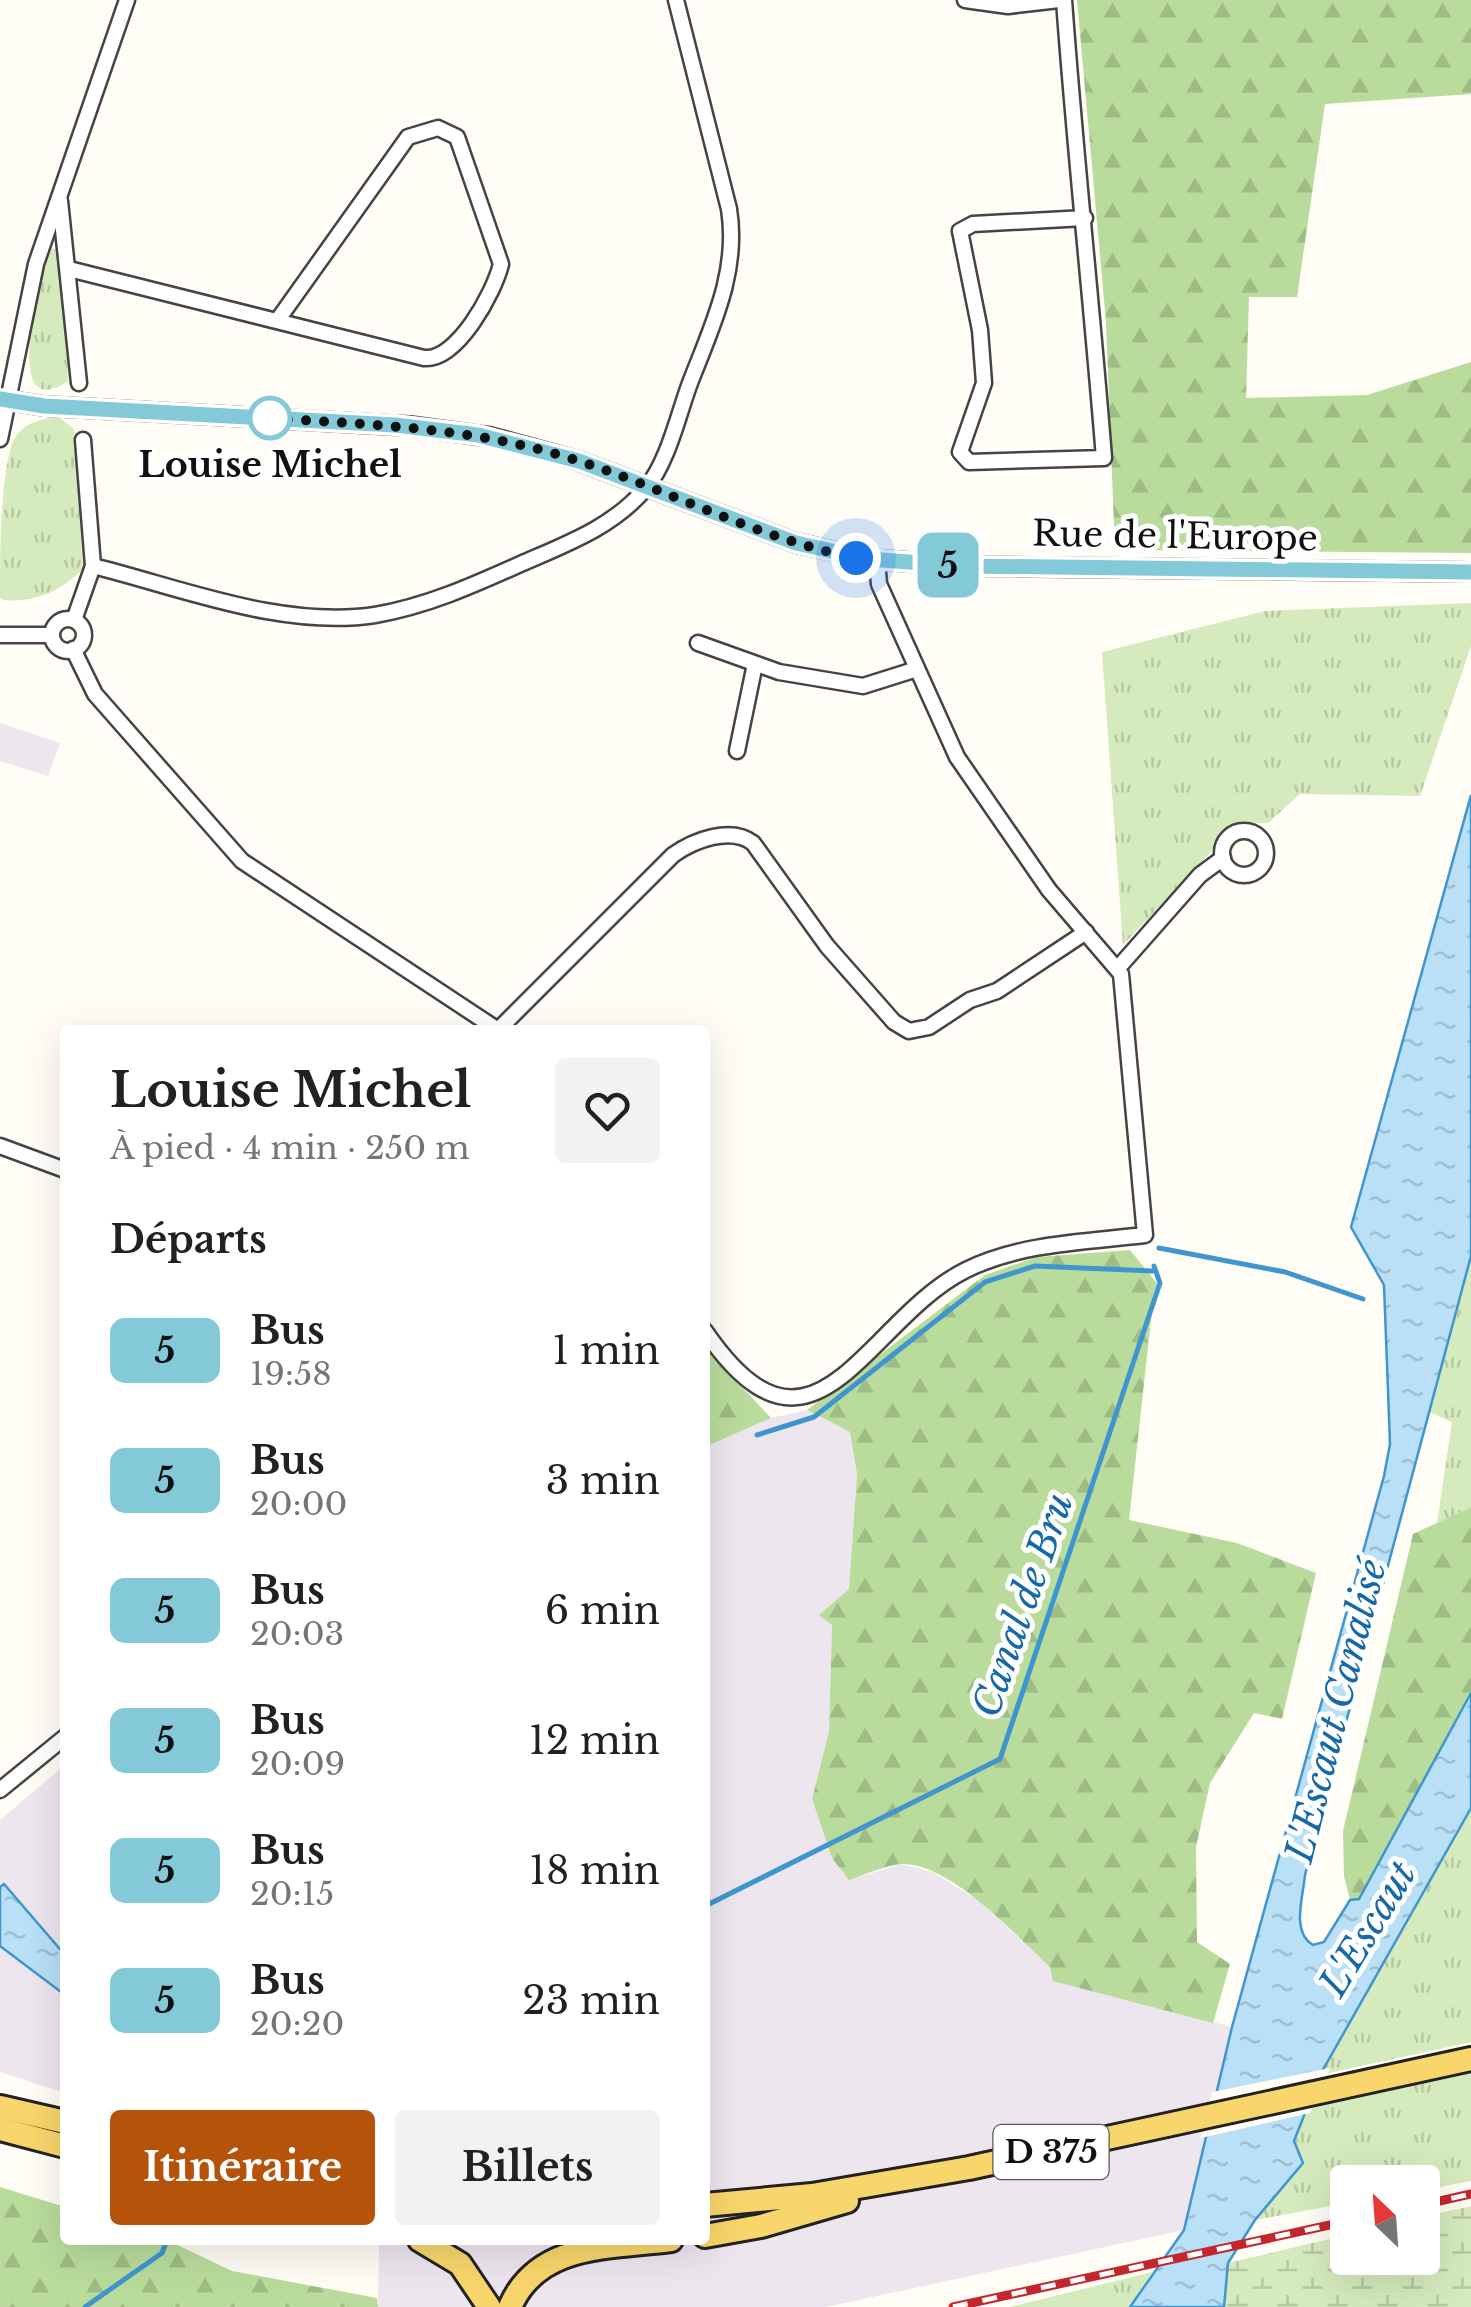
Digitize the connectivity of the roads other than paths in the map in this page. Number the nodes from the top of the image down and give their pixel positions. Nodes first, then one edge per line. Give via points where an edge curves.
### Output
1 (127, 0) edge
2 (676, 0) edge
3 (965, 0) edge
4 (1061, 0) edge
5 (59, 195) junction
6 (1085, 218) junction
7 (68, 269) junction
8 (277, 321) junction
9 (78, 383) dead end
10 (3, 399) edge
11 (0, 439) edge
12 (83, 440) dead end
13 (648, 487) junction
14 (878, 560) junction
15 (93, 566) junction
16 (1471, 572) edge
17 (74, 620) junction
18 (0, 634) edge
19 (52, 635) junction
20 (698, 643) dead end
21 (73, 649) junction
22 (755, 664) junction
23 (917, 669) junction
24 (737, 751) dead end
25 (1223, 858) dead end
26 (1086, 932) junction
27 (1118, 968) junction
28 (490, 1025) edge
29 (503, 1025) edge
30 (0, 1146) edge
31 (60, 1168) edge
32 (710, 1337) edge
33 (60, 1741) edge
34 (0, 1790) edge
35 (1471, 2059) edge
36 (6, 2107) edge
37 (60, 2121) edge
38 (0, 2130) edge
39 (60, 2145) edge
40 (935, 2175) junction
41 (710, 2205) edge
42 (710, 2235) edge
43 (428, 2245) edge
44 (632, 2245) edge
45 (489, 2307) edge
46 (510, 2307) edge

1 - 5 street
2 - 13 street via 732,241 724,297
3 - 4 street via 1008,6
4 - 6 street
5 - 7 street
5 - 10 street
6 - 6 street via 1104,458 973,463 959,448 984,383 960,231 973,224
7 - 8 street
7 - 9 street
8 - 8 street via 424,358 454,349 501,264 457,137 438,128 408,136
10 - 11 street
10 - 13 street, Rue de l'Europe via 450,430 551,452
12 - 15 street
13 - 14 street, Rue de l'Europe via 796,543
13 - 15 street via 581,538 444,596 373,615 262,608
14 - 16 street, Rue de l'Europe
14 - 23 street via 879,584
15 - 17 street
17 - 19 street via 59,622
17 - 21 street via 83,638
18 - 19 street
19 - 21 street via 59,648
20 - 22 street
21 - 28 street via 95,694 242,860
22 - 23 street via 863,686
22 - 24 street
23 - 26 street via 957,757
25 - 27 street
26 - 27 street
26 - 29 street via 997,991 910,1031 894,1022 827,946 753,843 722,835 673,855
27 - 32 street via 1145,1234 1036,1248 968,1269 840,1378 796,1398 778,1398 749,1383
30 - 31 street
33 - 34 street
35 - 40 main road, D 375
36 - 37 main road
38 - 39 main road
40 - 41 main road, D 375
40 - 42 main road
43 - 45 main road via 460,2264
44 - 46 main road via 550,2260 529,2275

